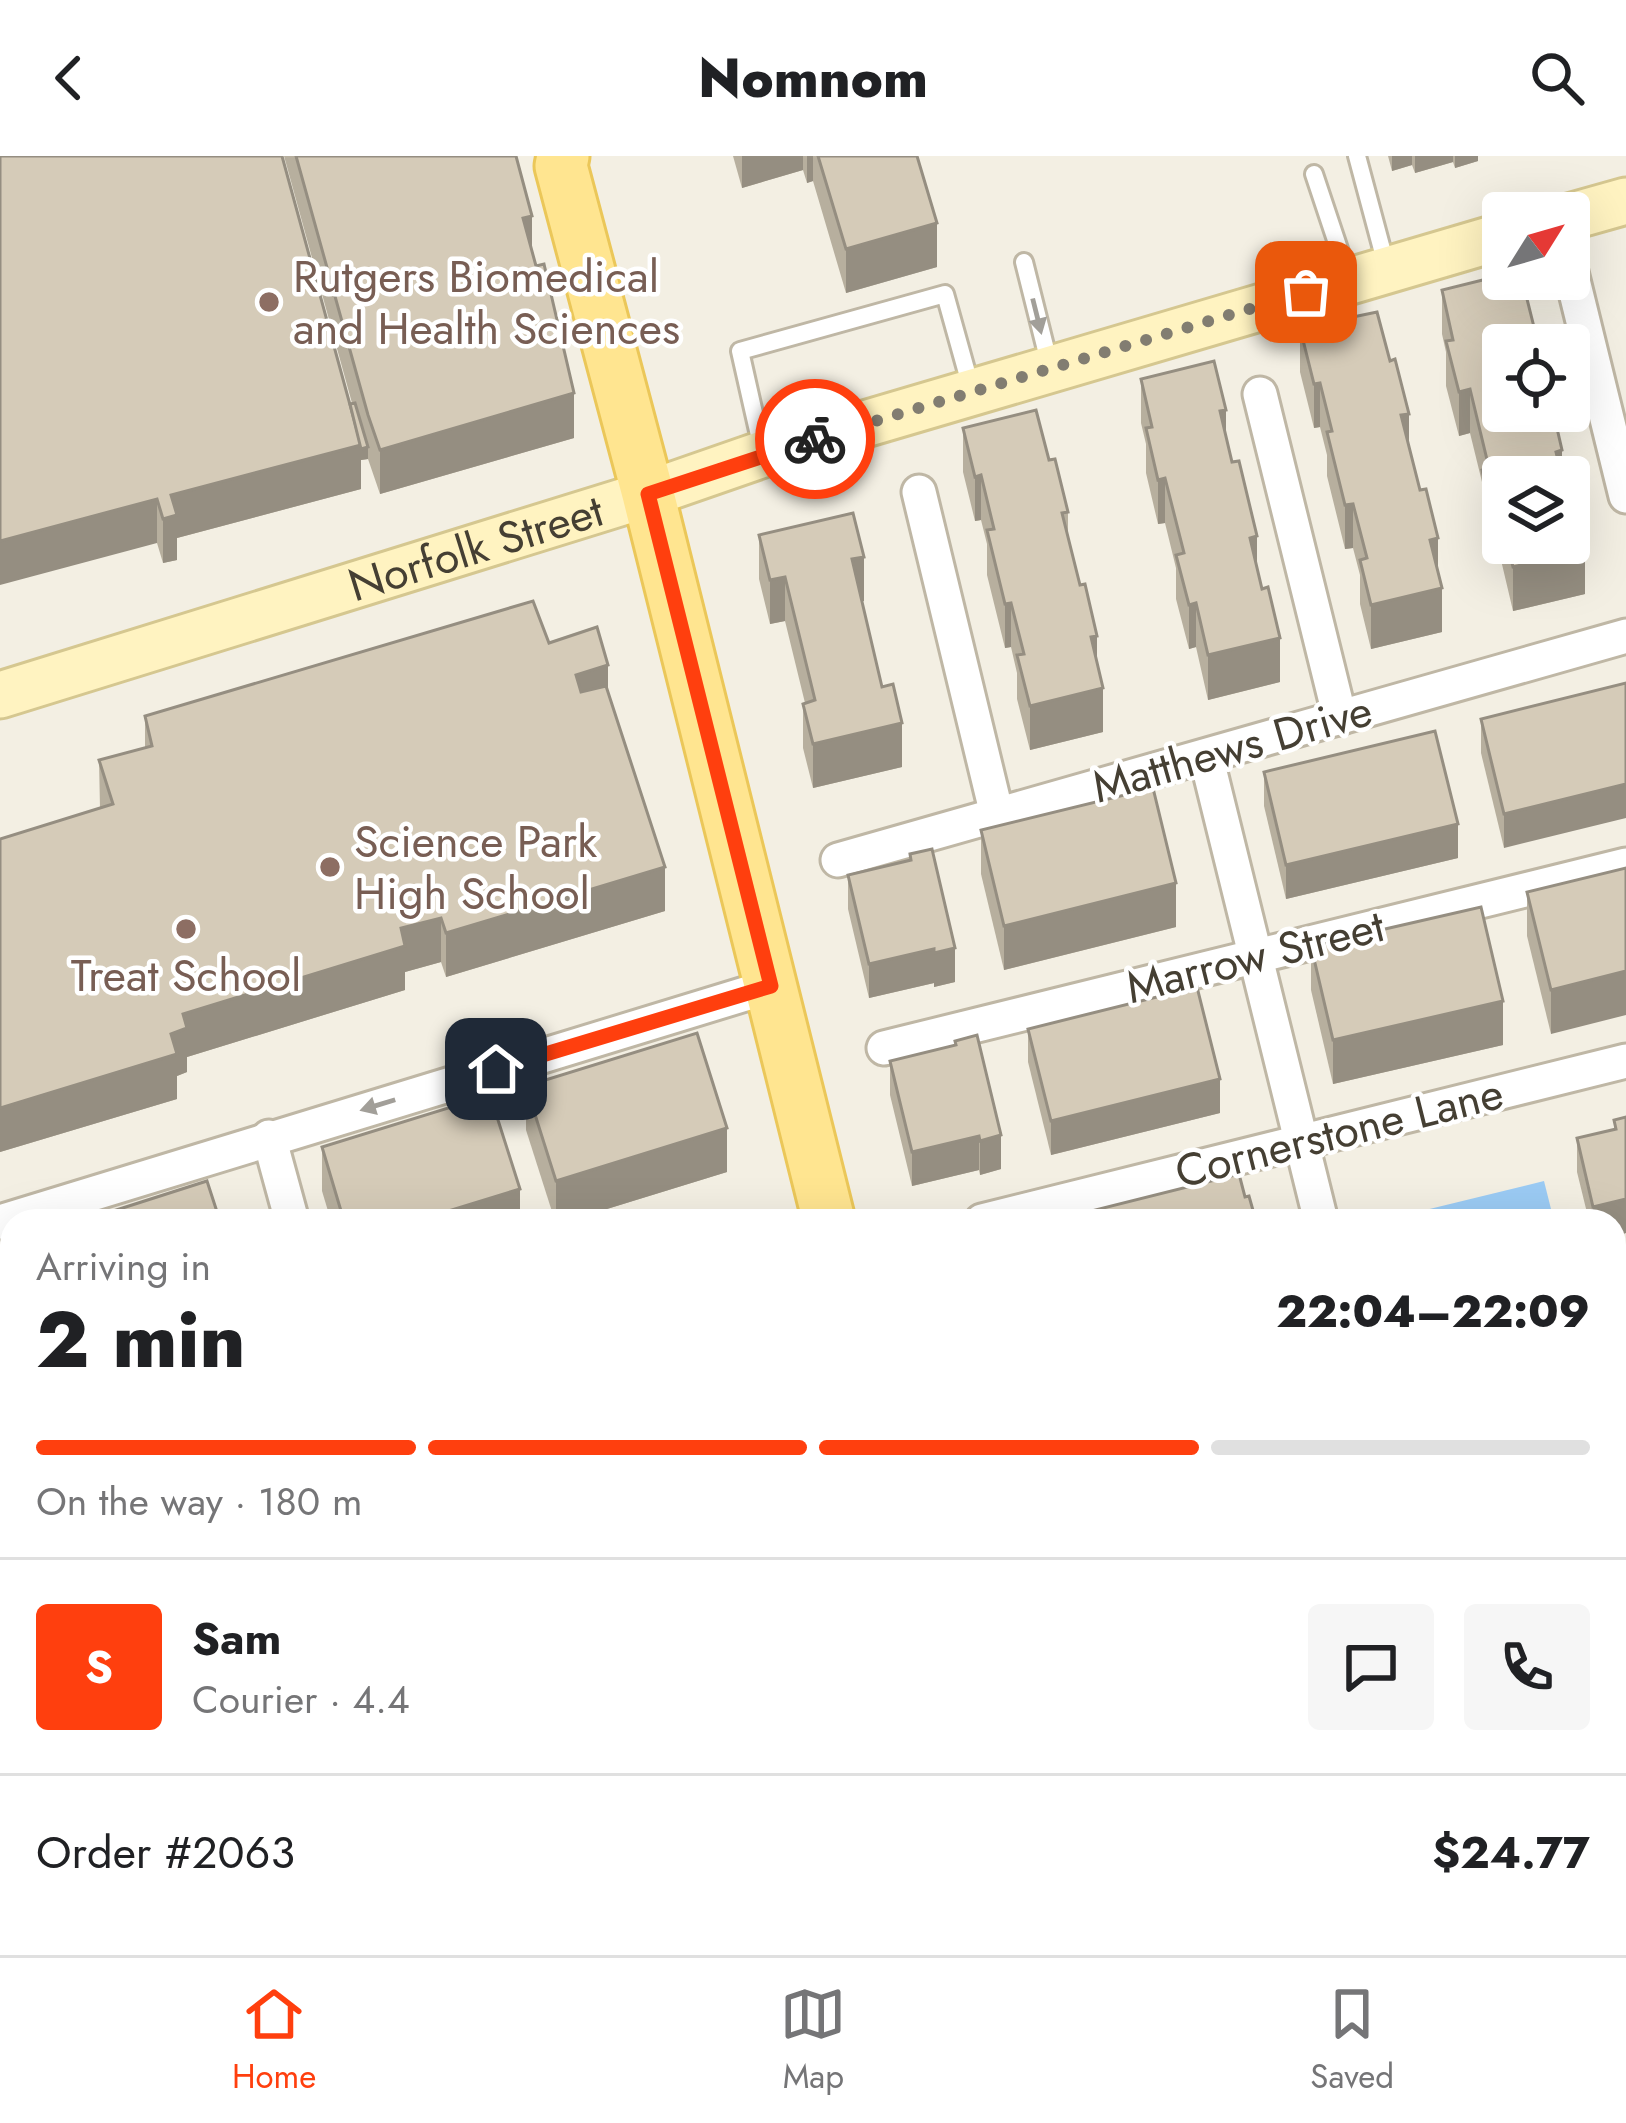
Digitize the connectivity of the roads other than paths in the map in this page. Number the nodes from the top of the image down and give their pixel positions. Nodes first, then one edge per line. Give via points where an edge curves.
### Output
1 (1358, 156) edge
2 (560, 159) edge
3 (1314, 174) dead end
4 (1626, 201) edge
5 (1590, 211) edge
6 (1482, 242) edge
7 (1024, 262) dead end
8 (1368, 274) junction
9 (1578, 300) edge
10 (1051, 370) junction
11 (972, 392) junction
12 (1260, 394) dead end
13 (763, 454) junction
14 (919, 492) dead end
15 (648, 494) junction
16 (1626, 496) edge
17 (1626, 636) edge
18 (0, 695) edge
19 (1340, 718) junction
20 (1206, 756) junction
21 (997, 814) junction
22 (838, 860) dead end
23 (1626, 865) edge
24 (1256, 956) junction
25 (771, 986) junction
26 (884, 1048) dead end
27 (1626, 1061) edge
28 (269, 1138) junction
29 (1302, 1142) junction
30 (42, 1209) edge
31 (289, 1209) edge
32 (826, 1209) edge
33 (1031, 1209) edge
34 (1319, 1209) edge

1 - 8 lane
2 - 15 main road
3 - 8 lane
4 - 5 main road
6 - 8 main road, Norfolk Street
7 -> 10 lane
8 - 10 main road, Norfolk Street
9 - 16 street
10 - 11 main road, Norfolk Street
11 - 13 main road, Norfolk Street
11 - 13 lane via 945,294 740,351
12 - 19 street
13 - 15 main road, Norfolk Street
14 - 21 street
15 - 18 main road, Norfolk Street
15 - 25 main road
17 - 19 street, Matthews Drive
19 - 20 street, Matthews Drive
20 - 21 street, Matthews Drive
20 - 24 street
21 - 22 street, Matthews Drive
23 - 24 street, Marrow Street
24 - 26 street, Marrow Street
24 - 29 street
25 -> 28 street
25 - 32 main road
27 - 29 street, Cornerstone Lane
28 - 30 street
28 - 31 street
29 - 33 street, Cornerstone Lane
29 - 34 street

